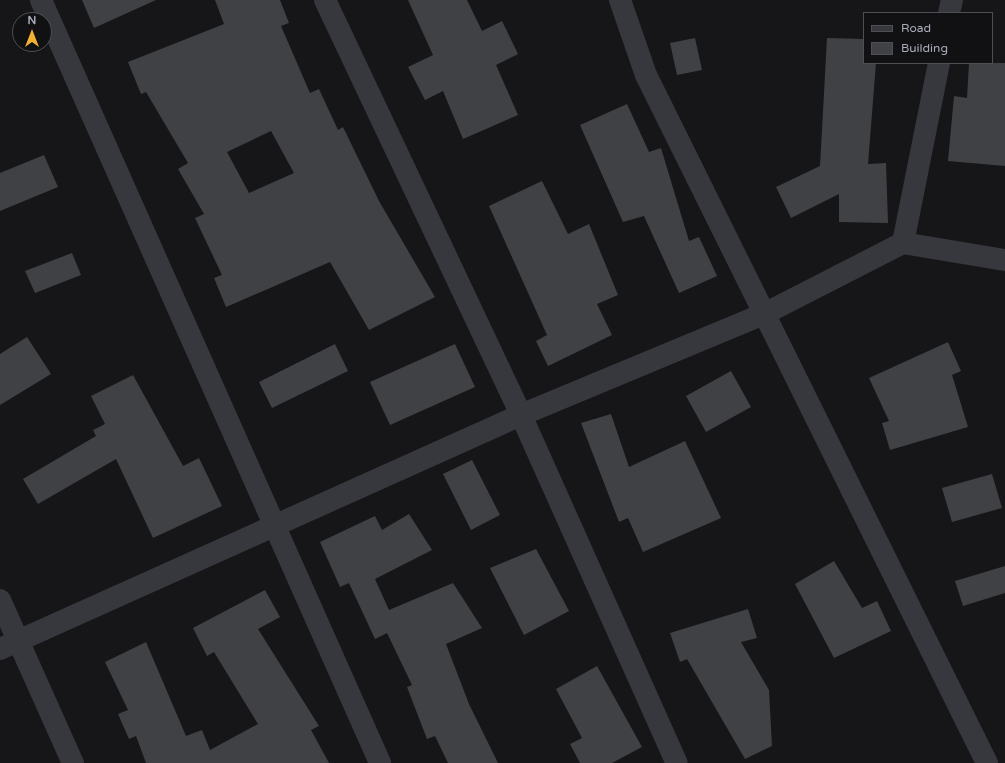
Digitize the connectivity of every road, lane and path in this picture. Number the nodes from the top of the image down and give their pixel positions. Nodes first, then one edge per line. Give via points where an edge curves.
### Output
1 (41, 0) edge
2 (325, 0) edge
3 (620, 0) edge
4 (952, 0) edge
5 (949, 12) edge
6 (939, 64) edge
7 (903, 243) junction
8 (1005, 260) edge
9 (766, 313) junction
10 (521, 415) junction
11 (274, 526) junction
12 (0, 600) edge
13 (10, 644) edge
14 (73, 763) edge
15 (380, 763) edge
16 (677, 763) edge
17 (987, 763) edge

1 - 11 street
2 - 10 street
3 - 9 street via 646,75
4 - 5 street
6 - 7 street
7 - 8 street
7 - 9 street
9 - 10 street
9 - 17 street
10 - 11 street
10 - 16 street
11 - 13 street
11 - 15 street
12 - 13 street
13 - 14 street

